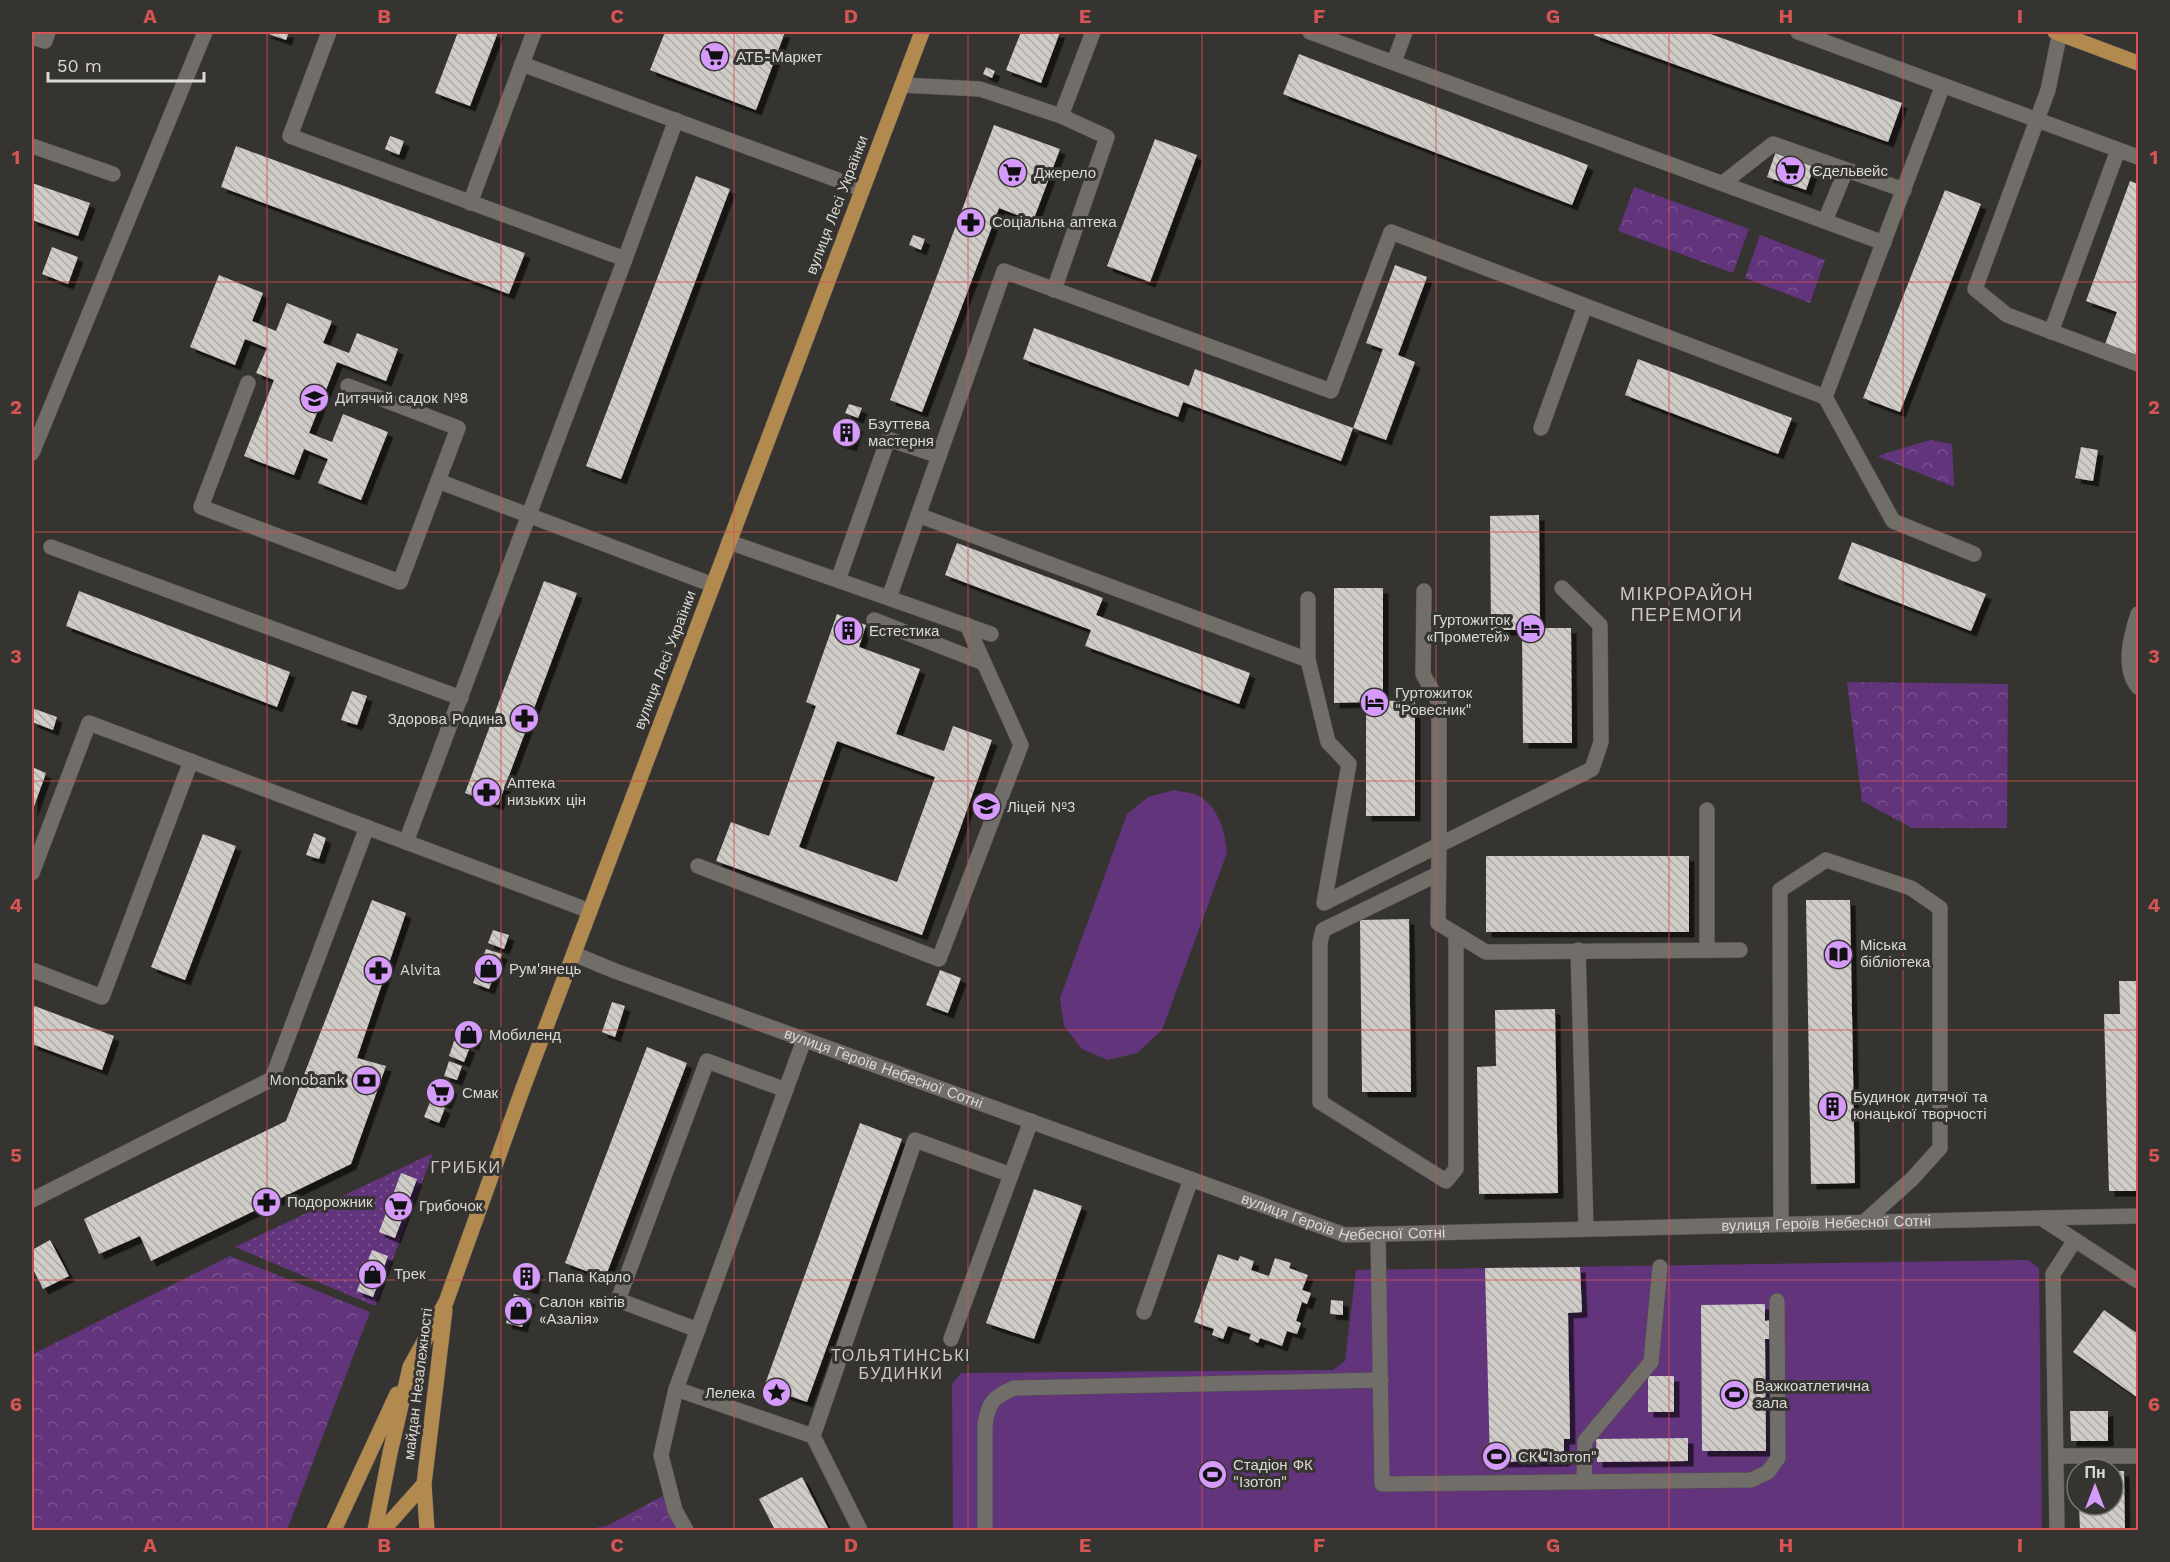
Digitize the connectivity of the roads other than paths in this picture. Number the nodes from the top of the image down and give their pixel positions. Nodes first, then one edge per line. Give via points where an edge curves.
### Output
1 (48, 32) edge
2 (205, 32) edge
3 (329, 32) edge
4 (534, 32) edge
5 (922, 32) edge
6 (1093, 32) edge
7 (1310, 32) edge
8 (1405, 32) edge
9 (1798, 32) edge
10 (2058, 32) edge
11 (32, 37) edge
12 (1394, 62) junction
13 (2139, 63) edge
14 (522, 64) junction
15 (902, 85) junction
16 (1943, 85) junction
17 (1061, 116) junction
18 (676, 120) junction
19 (2037, 120) junction
20 (32, 146) edge
21 (2118, 150) junction
22 (2139, 157) edge
23 (1846, 170) junction
24 (113, 174) dead end
25 (1723, 183) junction
26 (862, 189) junction
27 (1904, 190) junction
28 (470, 202) junction
29 (1825, 221) junction
30 (1884, 243) junction
31 (625, 259) junction
32 (1054, 290) junction
33 (1585, 306) junction
34 (2051, 332) junction
35 (2139, 364) edge
36 (248, 383) dead end
37 (348, 386) dead end
38 (1825, 398) junction
39 (1541, 428) dead end
40 (32, 453) edge
41 (939, 456) junction
42 (438, 481) junction
43 (529, 515) junction
44 (918, 515) junction
45 (729, 542) junction
46 (51, 548) dead end
47 (1974, 554) dead end
48 (838, 580) junction
49 (713, 585) junction
50 (1562, 588) dead end
51 (1424, 591) dead end
52 (889, 598) junction
53 (1308, 599) dead end
54 (2139, 614) edge
55 (874, 620) dead end
56 (967, 626) junction
57 (991, 634) dead end
58 (1308, 660) junction
59 (984, 663) junction
60 (2139, 687) edge
61 (461, 698) junction
62 (191, 761) junction
63 (1707, 810) dead end
64 (367, 827) junction
65 (406, 842) junction
66 (1438, 845) junction
67 (698, 866) dead end
68 (32, 873) edge
69 (1438, 874) junction
70 (590, 911) junction
71 (1456, 936) junction
72 (1578, 950) junction
73 (1707, 950) junction
74 (1740, 950) dead end
75 (574, 954) junction
76 (32, 970) edge
77 (804, 1040) junction
78 (786, 1090) junction
79 (1031, 1122) junction
80 (1011, 1175) junction
81 (1191, 1179) junction
82 (32, 1200) edge
83 (2139, 1216) edge
84 (2041, 1218) junction
85 (1864, 1222) junction
86 (1780, 1224) junction
87 (1586, 1228) junction
88 (1378, 1234) junction
89 (2075, 1240) junction
90 (1660, 1267) dead end
91 (2139, 1281) edge
92 (1777, 1301) dead end
93 (446, 1302) junction
94 (1144, 1312) dead end
95 (698, 1330) junction
96 (951, 1339) dead end
97 (410, 1366) junction
98 (1381, 1380) junction
99 (676, 1389) junction
100 (813, 1436) junction
101 (2056, 1456) junction
102 (2139, 1456) edge
103 (1584, 1482) junction
104 (424, 1484) junction
105 (334, 1530) edge
106 (375, 1530) edge
107 (383, 1530) edge
108 (427, 1530) edge
109 (686, 1530) edge
110 (860, 1530) edge
111 (985, 1530) edge
112 (2057, 1530) edge

1 - 11 street via 45,41
2 - 40 street
3 - 28 street via 290,136
4 - 14 street
5 - 15 main road, вулиця Лесі Українки
6 - 17 street
7 - 12 street
8 - 12 street
9 - 16 street
10 - 13 main road
10 - 19 street via 2048,90
12 - 25 street
14 - 18 street
14 - 28 street
15 - 17 street via 980,89
15 - 26 main road, вулиця Лесі Українки
16 - 19 street
16 - 27 street
17 - 32 street via 1107,137
18 - 26 street
18 - 31 street
19 - 21 street
19 - 34 street via 1975,289 2007,315
20 - 24 street
21 - 22 street
21 - 34 street
23 - 25 street via 1773,144
23 - 27 street
23 - 29 street
25 - 29 street
26 - 45 main road, вулиця Лесі Українки
27 - 30 street
28 - 31 street
29 - 30 street
30 - 38 street
31 - 43 street
32 - 33 street via 1331,391 1390,232
32 - 41 street via 1004,272
33 - 38 street
33 - 39 street
34 - 35 street
36 - 42 street via 201,507 400,582
37 - 42 street via 458,428
38 - 47 street via 1893,521
41 - 44 street
41 - 48 street via 888,439
42 - 43 street
43 - 49 street
43 - 61 street
44 - 52 street
44 - 58 street
45 - 48 street
45 - 49 main road, вулиця Лесі Українки
46 - 61 street
48 - 52 street
49 - 70 main road, вулиця Лесі Українки
50 - 66 street via 1600,625 1601,742 1592,769
51 - 66 street via 1423,674 1439,704
52 - 56 street
53 - 58 street
54 - 60 street via 2130,642 2130,666
55 - 59 street
56 - 57 street
56 - 59 street
58 - 66 street via 1328,742 1349,764 1324,903
59 - 67 street via 1021,745 939,959
61 - 65 street
62 - 64 street
62 - 68 street via 89,723
62 - 76 street via 102,997
63 - 73 street
64 - 65 street
64 - 82 street via 272,1079
65 - 70 street
66 - 69 street
69 - 71 street via 1438,923
69 - 71 street via 1323,930 1320,1102 1446,1181 1456,1169
70 - 75 main road, вулиця Лесі Українки
71 - 72 street via 1486,952
72 - 73 street
72 - 87 street
73 - 74 street
75 - 77 street, вулиця Героїв Небесної Сотні
75 - 93 main road, вулиця Лесі Українки
77 - 78 street
77 - 79 street, вулиця Героїв Небесної Сотні
78 - 95 street
78 - 95 street via 707,1061 618,1300
79 - 80 street
79 - 81 street, вулиця Героїв Небесної Сотні
80 - 96 street
80 - 100 street via 915,1140
81 - 88 street, вулиця Героїв Небесної Сотні via 1345,1235
81 - 94 street
83 - 84 street, вулиця Героїв Небесної Сотні
84 - 85 street, вулиця Героїв Небесної Сотні
84 - 89 street
85 - 86 street, вулиця Героїв Небесної Сотні
85 - 86 street via 1940,1148 1940,908 1911,888 1826,860 1780,890
86 - 87 street, вулиця Героїв Небесної Сотні
87 - 88 street, вулиця Героїв Небесної Сотні
88 - 98 street
89 - 91 street
89 - 101 street via 2053,1274
90 - 103 street via 1651,1362 1585,1441
92 - 103 street via 1778,1458 1768,1472 1751,1480
93 - 97 main road, майдан Незалежності
93 - 104 main road, майдан Незалежності
95 - 99 street
97 - 105 main road
97 - 106 main road, майдан Незалежності
98 - 103 street via 1382,1484
98 - 111 street via 1014,1389 998,1395 987,1410 984,1425
99 - 100 street
99 - 109 street via 661,1455 675,1510
100 - 110 street
101 - 102 street
101 - 112 street
104 - 107 main road
104 - 108 main road, майдан Незалежності

